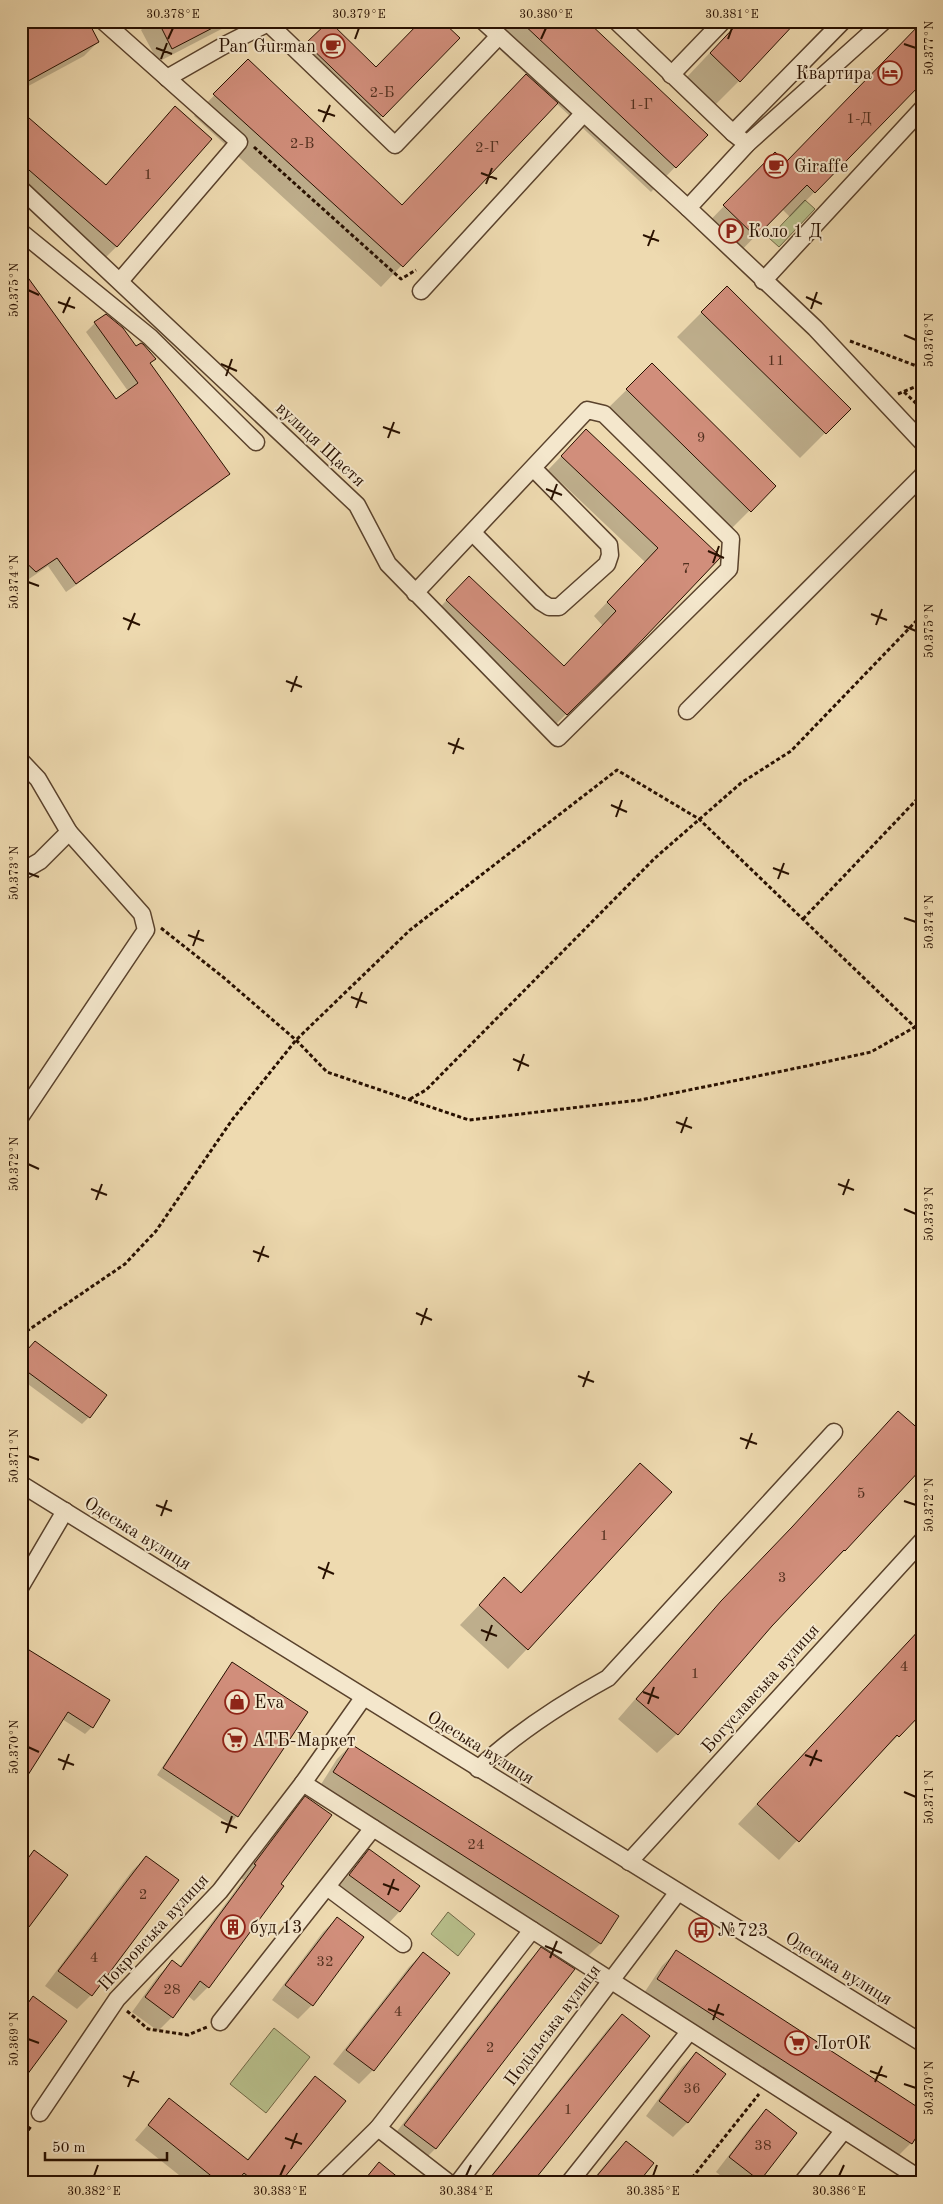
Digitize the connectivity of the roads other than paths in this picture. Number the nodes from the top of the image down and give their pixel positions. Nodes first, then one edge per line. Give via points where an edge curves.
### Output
1 (103, 21) edge
2 (483, 21) edge
3 (723, 21) edge
4 (842, 21) edge
5 (884, 21) edge
6 (270, 22) edge
7 (627, 25) edge
8 (499, 36) junction
9 (672, 75) junction
10 (168, 78) junction
11 (922, 109) edge
12 (583, 114) junction
13 (733, 133) junction
14 (747, 144) junction
15 (21, 189) edge
16 (688, 208) junction
17 (21, 232) edge
18 (120, 281) junction
19 (763, 281) junction
20 (421, 291) dead end
21 (256, 442) dead end
22 (922, 442) edge
23 (534, 469) junction
24 (922, 476) edge
25 (472, 534) junction
26 (415, 592) junction
27 (687, 711) dead end
28 (21, 761) edge
29 (69, 832) junction
30 (21, 872) edge
31 (21, 1116) edge
32 (834, 1432) dead end
33 (21, 1484) edge
34 (65, 1511) junction
35 (922, 1541) edge
36 (21, 1586) edge
37 (363, 1698) junction
38 (478, 1769) junction
39 (303, 1783) junction
40 (373, 1828) junction
41 (629, 1862) junction
42 (327, 1887) junction
43 (678, 1892) junction
44 (532, 1930) junction
45 (403, 1944) dead end
46 (611, 1981) junction
47 (220, 2022) road end
48 (689, 2032) junction
49 (922, 2043) edge
50 (40, 2113) dead end
51 (378, 2128) junction
52 (844, 2130) junction
53 (922, 2180) edge
54 (322, 2183) edge
55 (448, 2183) edge
56 (458, 2183) edge
57 (569, 2183) edge
58 (802, 2183) edge

1 - 10 street
2 - 8 street
3 - 9 street
4 - 13 street
5 - 14 street
6 - 8 street via 395,145
6 - 10 street
7 - 9 street
8 - 12 street
9 - 13 street
10 - 18 street via 239,142
11 - 19 street
12 - 16 street
12 - 20 street
13 - 14 street
14 - 16 street
15 - 18 street, вулиця Щастя
16 - 19 street
17 - 21 street via 150,338
18 - 26 street, вулиця Щастя via 357,504 388,564
19 - 22 street via 815,328
23 - 25 street
23 - 25 street via 609,545 607,564 559,607 549,607 540,602
23 - 26 street, вулиця Щастя via 587,410 604,414 731,539 729,569 558,738
24 - 27 street
25 - 26 street
28 - 29 street via 38,779
29 - 30 street via 40,861
29 - 31 street via 142,914 146,930
32 - 38 street via 608,1678 564,1702 504,1745
33 - 34 street, Одеська вулиця
34 - 36 street
34 - 37 street, Одеська вулиця
35 - 41 street, Богуславська вулиця
37 - 38 street, Одеська вулиця
37 - 39 street, Покровська вулиця
38 - 41 street, Одеська вулиця
39 - 40 street
39 - 50 street, Покровська вулиця via 220,1891 117,1999
40 - 42 street
40 - 44 street
41 - 43 street, Одеська вулиця
42 - 45 street
42 - 47 street
43 - 46 street, Подільська вулиця
43 - 49 street, Одеська вулиця
44 - 46 street
44 - 51 street
46 - 48 street
46 - 56 street, Подільська вулиця
48 - 52 street
48 - 57 street
51 - 54 street
51 - 55 street
52 - 53 street
52 - 58 street

